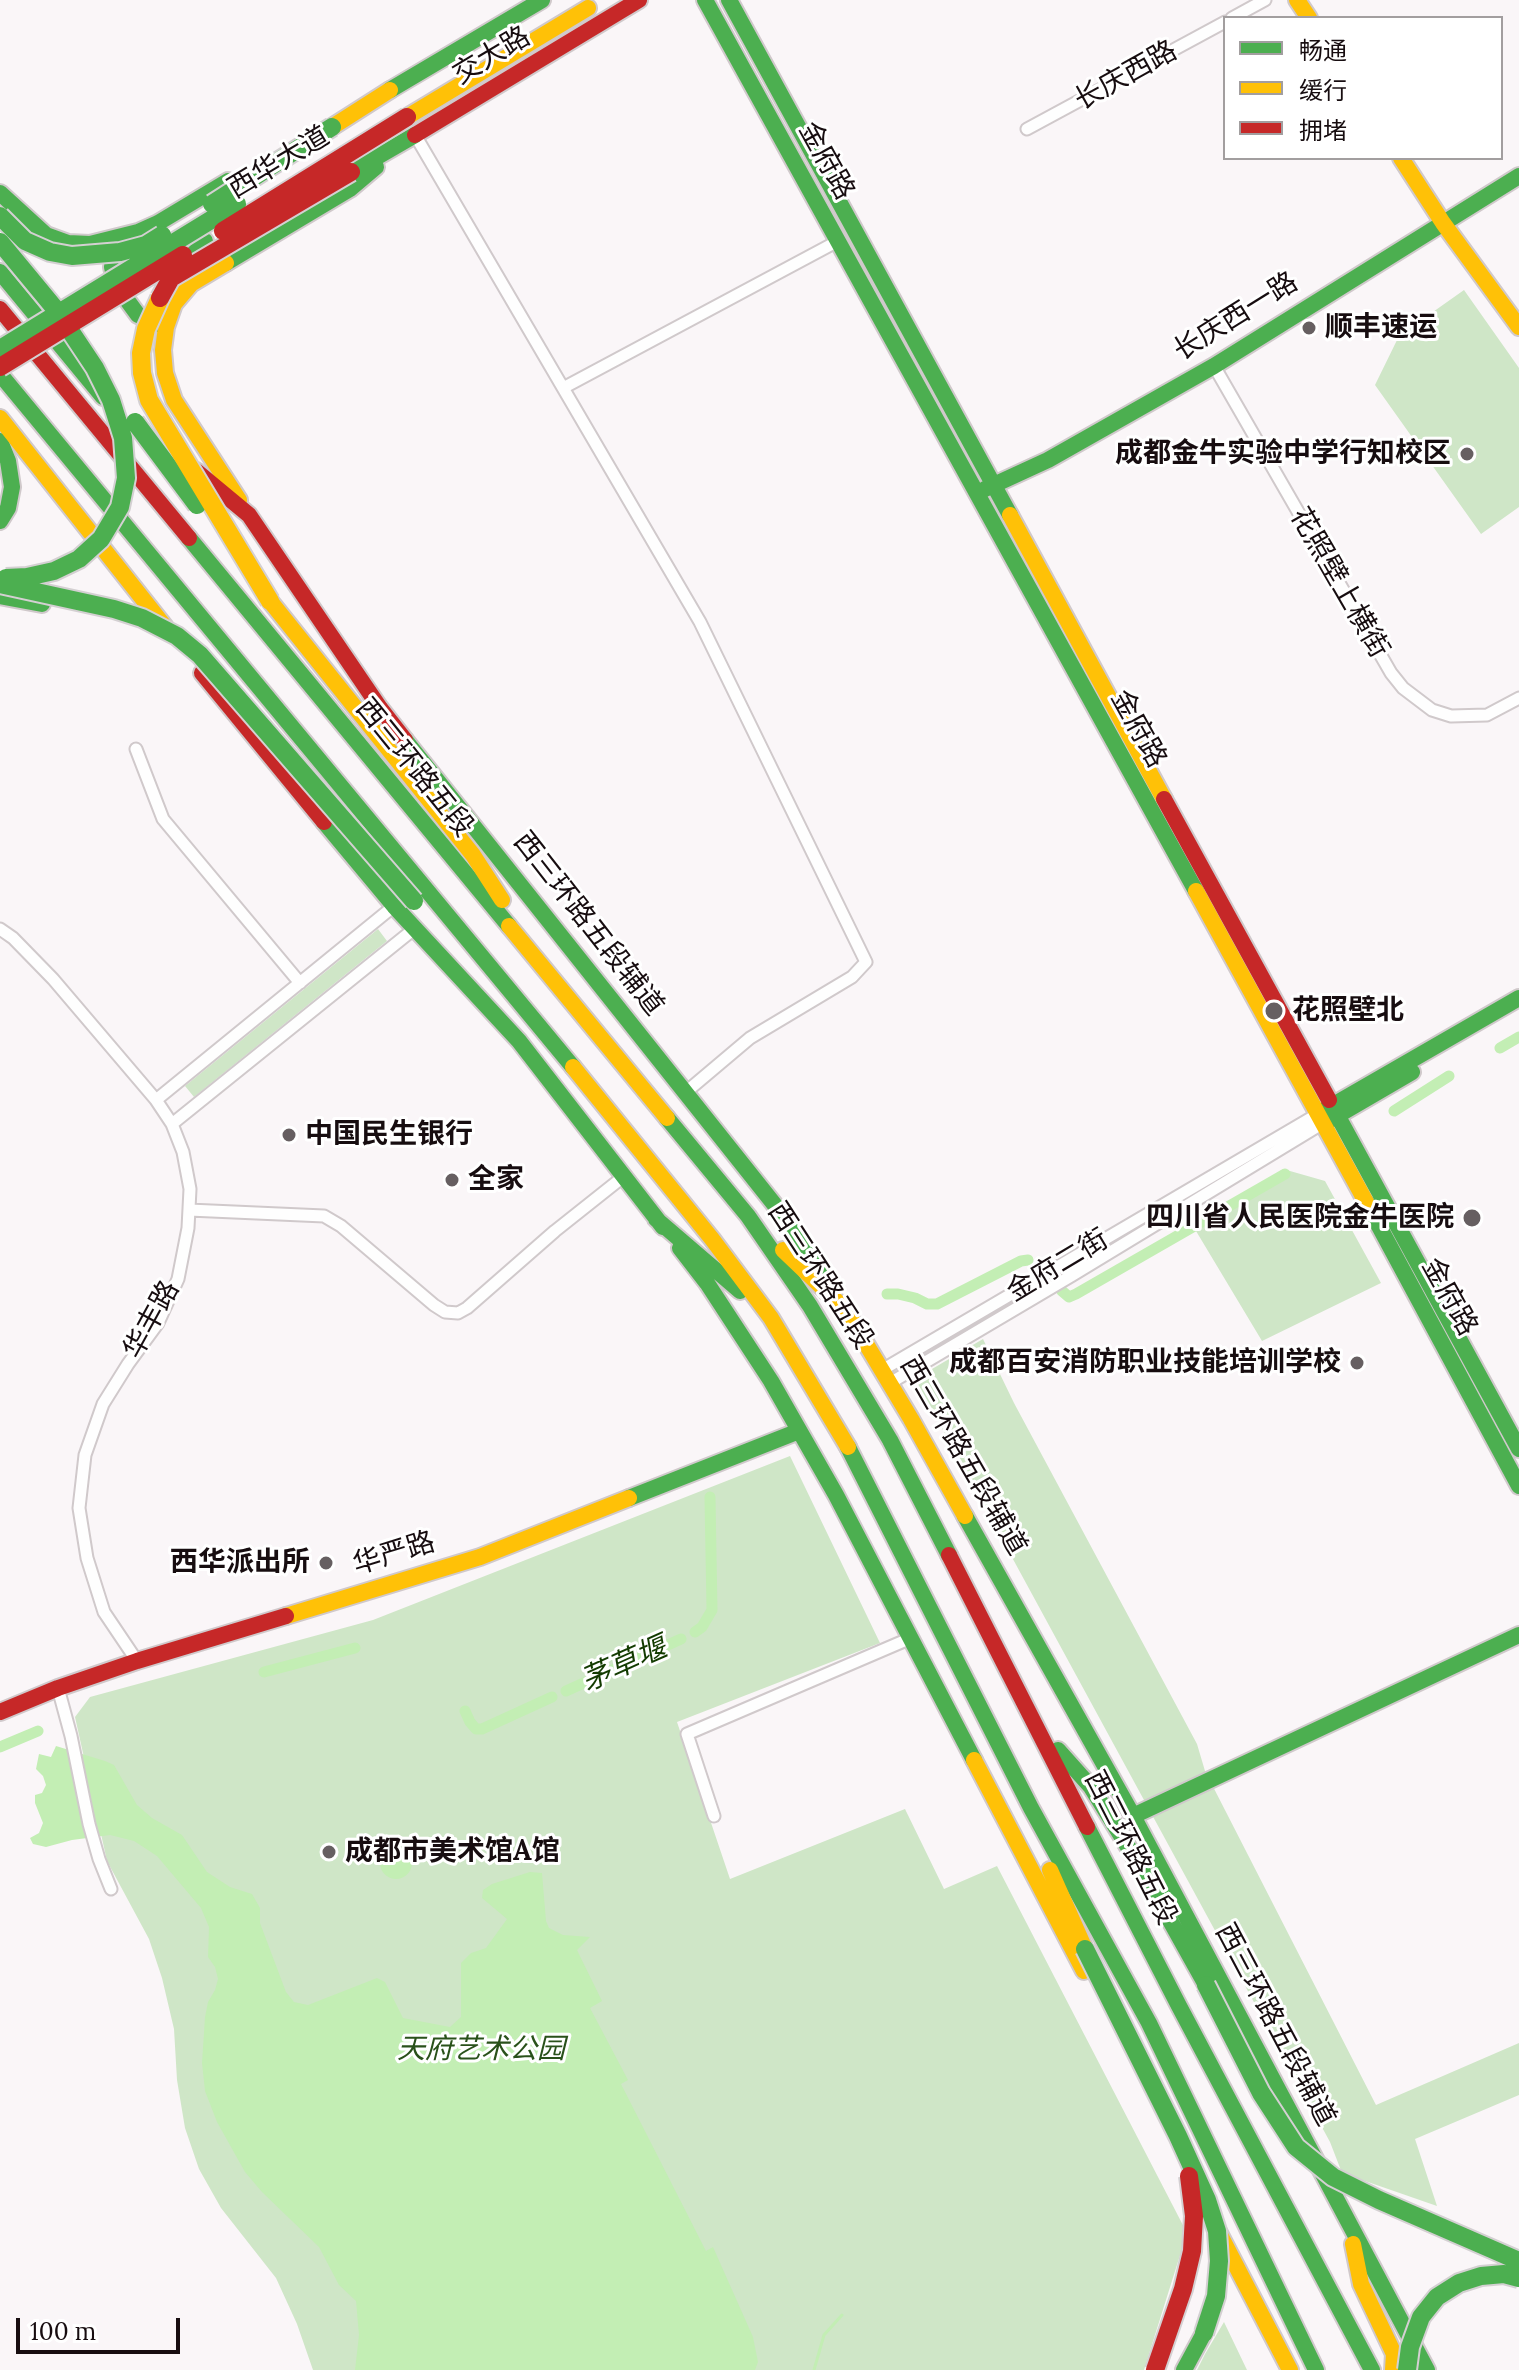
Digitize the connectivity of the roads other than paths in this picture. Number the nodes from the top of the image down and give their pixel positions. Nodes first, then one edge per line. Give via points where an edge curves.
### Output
1 (542, 0) edge
2 (609, 0) edge
3 (639, 0) edge
4 (705, 0) edge
5 (729, 0) edge
6 (1265, 0) edge
7 (581, 4) edge
8 (1236, 16) edge
9 (601, 23) junction
10 (1223, 23) edge
11 (403, 112) junction
12 (1027, 129) dead end
13 (1402, 160) edge
14 (261, 171) junction
15 (1519, 176) edge
16 (0, 193) edge
17 (287, 210) junction
18 (234, 215) junction
19 (0, 216) edge
20 (1443, 223) junction
21 (202, 234) junction
22 (116, 239) junction
23 (838, 241) junction
24 (0, 242) edge
25 (146, 245) junction
26 (0, 272) edge
27 (171, 278) junction
28 (0, 309) edge
29 (166, 327) junction
30 (1519, 327) edge
31 (0, 349) edge
32 (1214, 366) junction
33 (0, 367) edge
34 (95, 368) junction
35 (0, 374) edge
36 (563, 388) junction
37 (0, 418) edge
38 (0, 441) edge
39 (994, 485) junction
40 (977, 494) junction
41 (249, 515) junction
42 (0, 521) edge
43 (0, 581) edge
44 (0, 596) edge
45 (270, 601) junction
46 (186, 654) junction
47 (1519, 698) edge
48 (136, 749) dead end
49 (394, 906) junction
50 (0, 929) edge
51 (414, 929) junction
52 (554, 982) junction
53 (300, 983) junction
54 (1519, 998) edge
55 (521, 1004) junction
56 (1519, 1010) edge
57 (686, 1092) junction
58 (156, 1100) junction
59 (1328, 1114) junction
60 (172, 1124) junction
61 (623, 1177) junction
62 (189, 1210) junction
63 (748, 1216) junction
64 (656, 1219) junction
65 (849, 1313) junction
66 (771, 1318) junction
67 (886, 1376) junction
68 (799, 1431) junction
69 (1519, 1449) edge
70 (1519, 1486) edge
71 (1519, 1635) edge
72 (911, 1638) junction
73 (137, 1661) junction
74 (58, 1688) junction
75 (0, 1712) edge
76 (1035, 1724) junction
77 (1031, 1808) junction
78 (714, 1816) dead end
79 (1133, 1816) junction
80 (111, 1889) dead end
81 (1178, 2136) junction
82 (1349, 2225) junction
83 (1518, 2260) edge
84 (1519, 2278) edge
85 (1278, 2346) junction
86 (1155, 2370) edge
87 (1184, 2370) edge
88 (1290, 2370) edge
89 (1298, 2370) edge
90 (1316, 2370) edge
91 (1372, 2370) edge
92 (1393, 2370) edge
93 (1407, 2370) edge
94 (1427, 2370) edge

1 - 11 main road, 交大路
2 - 9 main road
3 - 9 main road, 交大路
4 - 23 main road, 金府路
5 - 39 main road, 金府路
6 - 8 street
7 - 11 main road, 西华大道
9 - 11 main road, 交大路
10 - 12 street, 长庆西路
11 - 14 main road, bridge via 332,127
11 - 17 main road, bridge via 351,172
11 - 18 main road, 西华大道, bridge
11 - 22 main road via 316,128 158,223
11 - 29 main road via 350,189 191,284 174,304
11 - 36 street
13 - 20 main road
14 - 18 main road, bridge
14 - 25 main road, bridge
15 - 20 main road, 长庆西一路
16 - 22 main road via 46,235 68,243
17 - 18 main road, bridge
17 - 27 main road, bridge
18 - 21 main road, 西华大道, bridge
19 - 25 main road, bridge via 25,241 50,252 95,255
20 - 30 main road
20 - 32 main road, 长庆西一路
21 - 25 main road, bridge
21 - 27 main road, bridge
21 - 31 main road, 西华大道, bridge
21 - 33 main road, 西华大道, bridge
22 - 29 main road via 116,285 138,315
23 - 36 street
23 - 40 main road, 金府路
24 - 34 main road, bridge
26 - 41 main road, 西三环路五段辅道 via 93,386 140,433
27 - 45 main road, bridge via 143,341 142,373 149,400
28 - 52 main road, 西三环路五段
29 - 41 main road via 165,373 174,400
32 - 39 main road, 长庆西一路
32 - 47 street, 花照壁上横街 via 1403,688 1432,710 1451,716 1487,715
34 - 43 main road, bridge via 123,438 126,478 120,507 101,539 79,559 54,571
34 - 45 main road, bridge
35 - 55 main road
36 - 57 street via 700,622 866,962 852,977 750,1038
37 - 46 main road
38 - 42 main road via 12,487
39 - 40 main road, 长庆西一路
39 - 59 main road, 金府路
40 - 59 main road, 金府路
41 - 57 main road, 西三环路五段辅道 via 380,708
43 - 55 main road, bridge via 114,609 177,636 200,655 414,901
44 - 46 main road via 112,618
45 - 52 main road via 473,855
46 - 49 main road
48 - 53 street via 163,819
49 - 51 main road
49 - 53 street
50 - 58 street, 华丰路 via 53,979
51 - 60 street
51 - 61 main road via 519,1041
52 - 63 main road, 西三环路五段
53 - 58 street
54 - 59 main road
55 - 66 main road
56 - 59 main road
57 - 65 main road, 西三环路五段辅道 via 774,1204
58 - 60 street, 华丰路
59 - 67 street, 金府二街
59 - 69 main road, 金府路
59 - 70 main road, 金府路
60 - 62 street, 华丰路 via 183,1152
61 - 62 street via 458,1313 434,1305 324,1216
61 - 64 main road
62 - 73 street, 华丰路 via 178,1279 158,1323 103,1404 83,1468 79,1508 87,1558 104,1612
63 - 65 main road
63 - 76 main road, 西三环路五段 via 810,1306 890,1440
64 - 66 main road
64 - 68 main road via 707,1283
65 - 67 main road, 西三环路五段辅道
66 - 77 main road via 853,1456
67 - 79 main road, 西三环路五段辅道
68 - 72 main road
68 - 73 main road, 华严路 via 480,1557
71 - 79 main road
72 - 78 street via 687,1734
72 - 85 main road
73 - 74 main road, 华严路
74 - 75 main road, 华严路
74 - 80 street via 89,1824
76 - 83 main road, bridge via 1091,1787 1138,1863 1261,2093 1296,2147 1333,2177
76 - 91 main road, 西三环路五段
77 - 81 main road, bridge via 1041,1851
77 - 90 main road via 1149,2023
79 - 82 main road, 西三环路五段辅道
81 - 86 main road, bridge via 1194,2216 1192,2251
81 - 87 main road, bridge via 1207,2200 1219,2261 1216,2296
82 - 92 main road via 1361,2284 1394,2354
82 - 94 main road, 西三环路五段辅道
84 - 93 main road, bridge via 1481,2276 1437,2297 1421,2317
85 - 88 main road
85 - 89 main road

